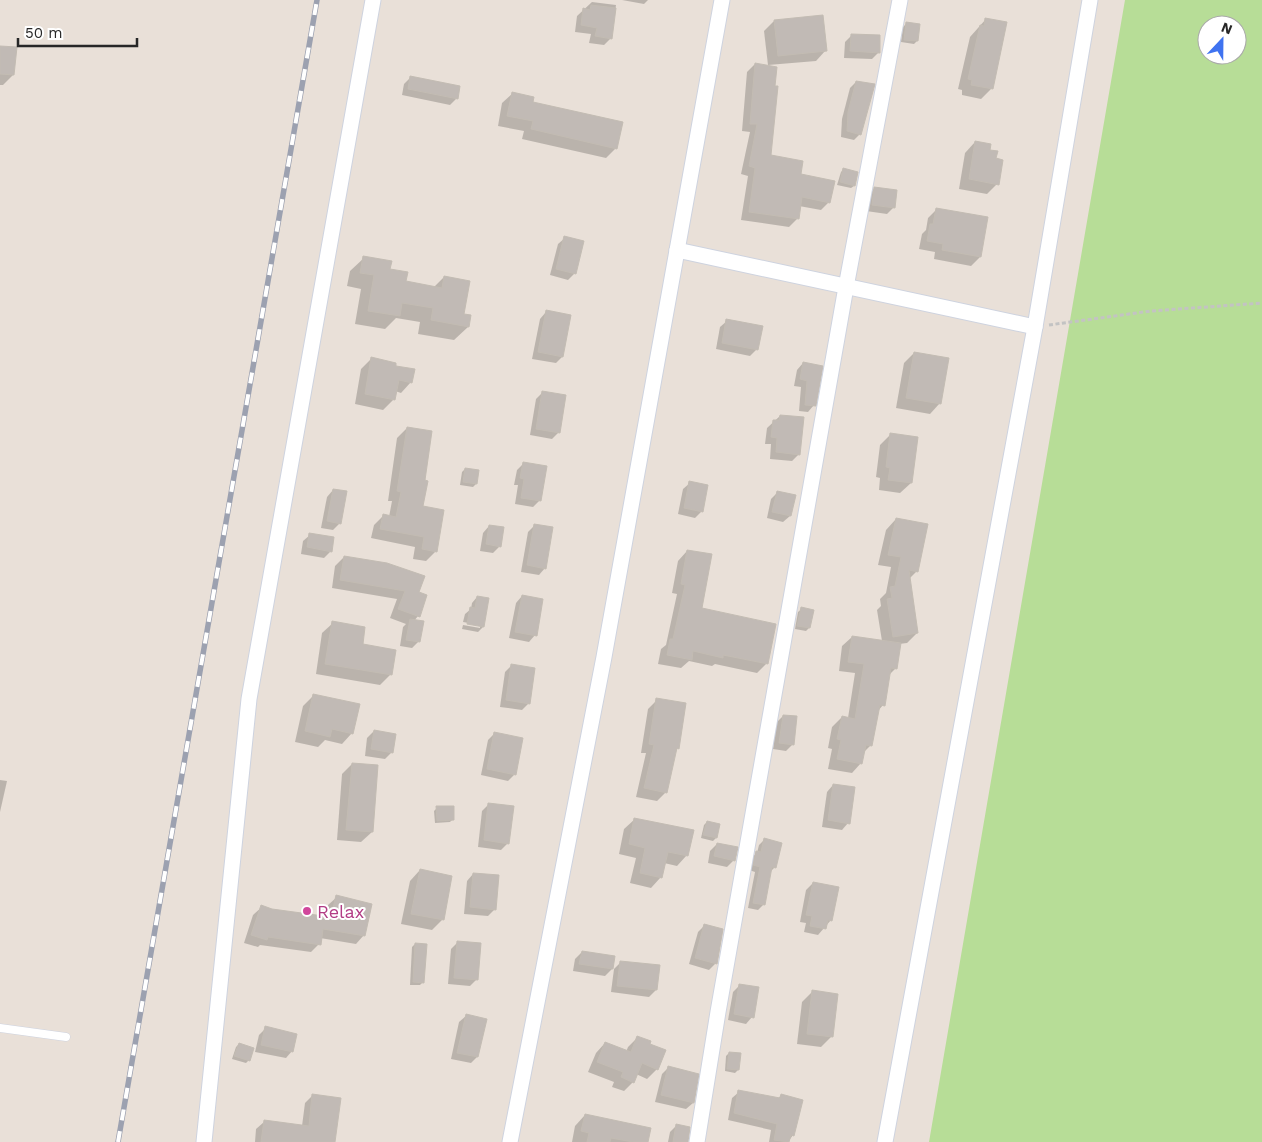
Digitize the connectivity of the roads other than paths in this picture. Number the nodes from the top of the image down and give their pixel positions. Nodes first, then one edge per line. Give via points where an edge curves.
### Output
1 (373, 0) edge
2 (722, 0) edge
3 (900, 0) edge
4 (1090, 0) edge
5 (677, 250) junction
6 (846, 288) junction
7 (1034, 327) junction
8 (0, 1028) edge
9 (66, 1037) dead end
10 (204, 1142) edge
11 (510, 1142) edge
12 (697, 1142) edge
13 (885, 1142) edge

1 - 10 street via 249,699
2 - 5 street
3 - 6 street
4 - 7 street
5 - 6 street
5 - 11 street via 604,657
6 - 7 street
6 - 12 street
7 - 13 street
8 - 9 lane

